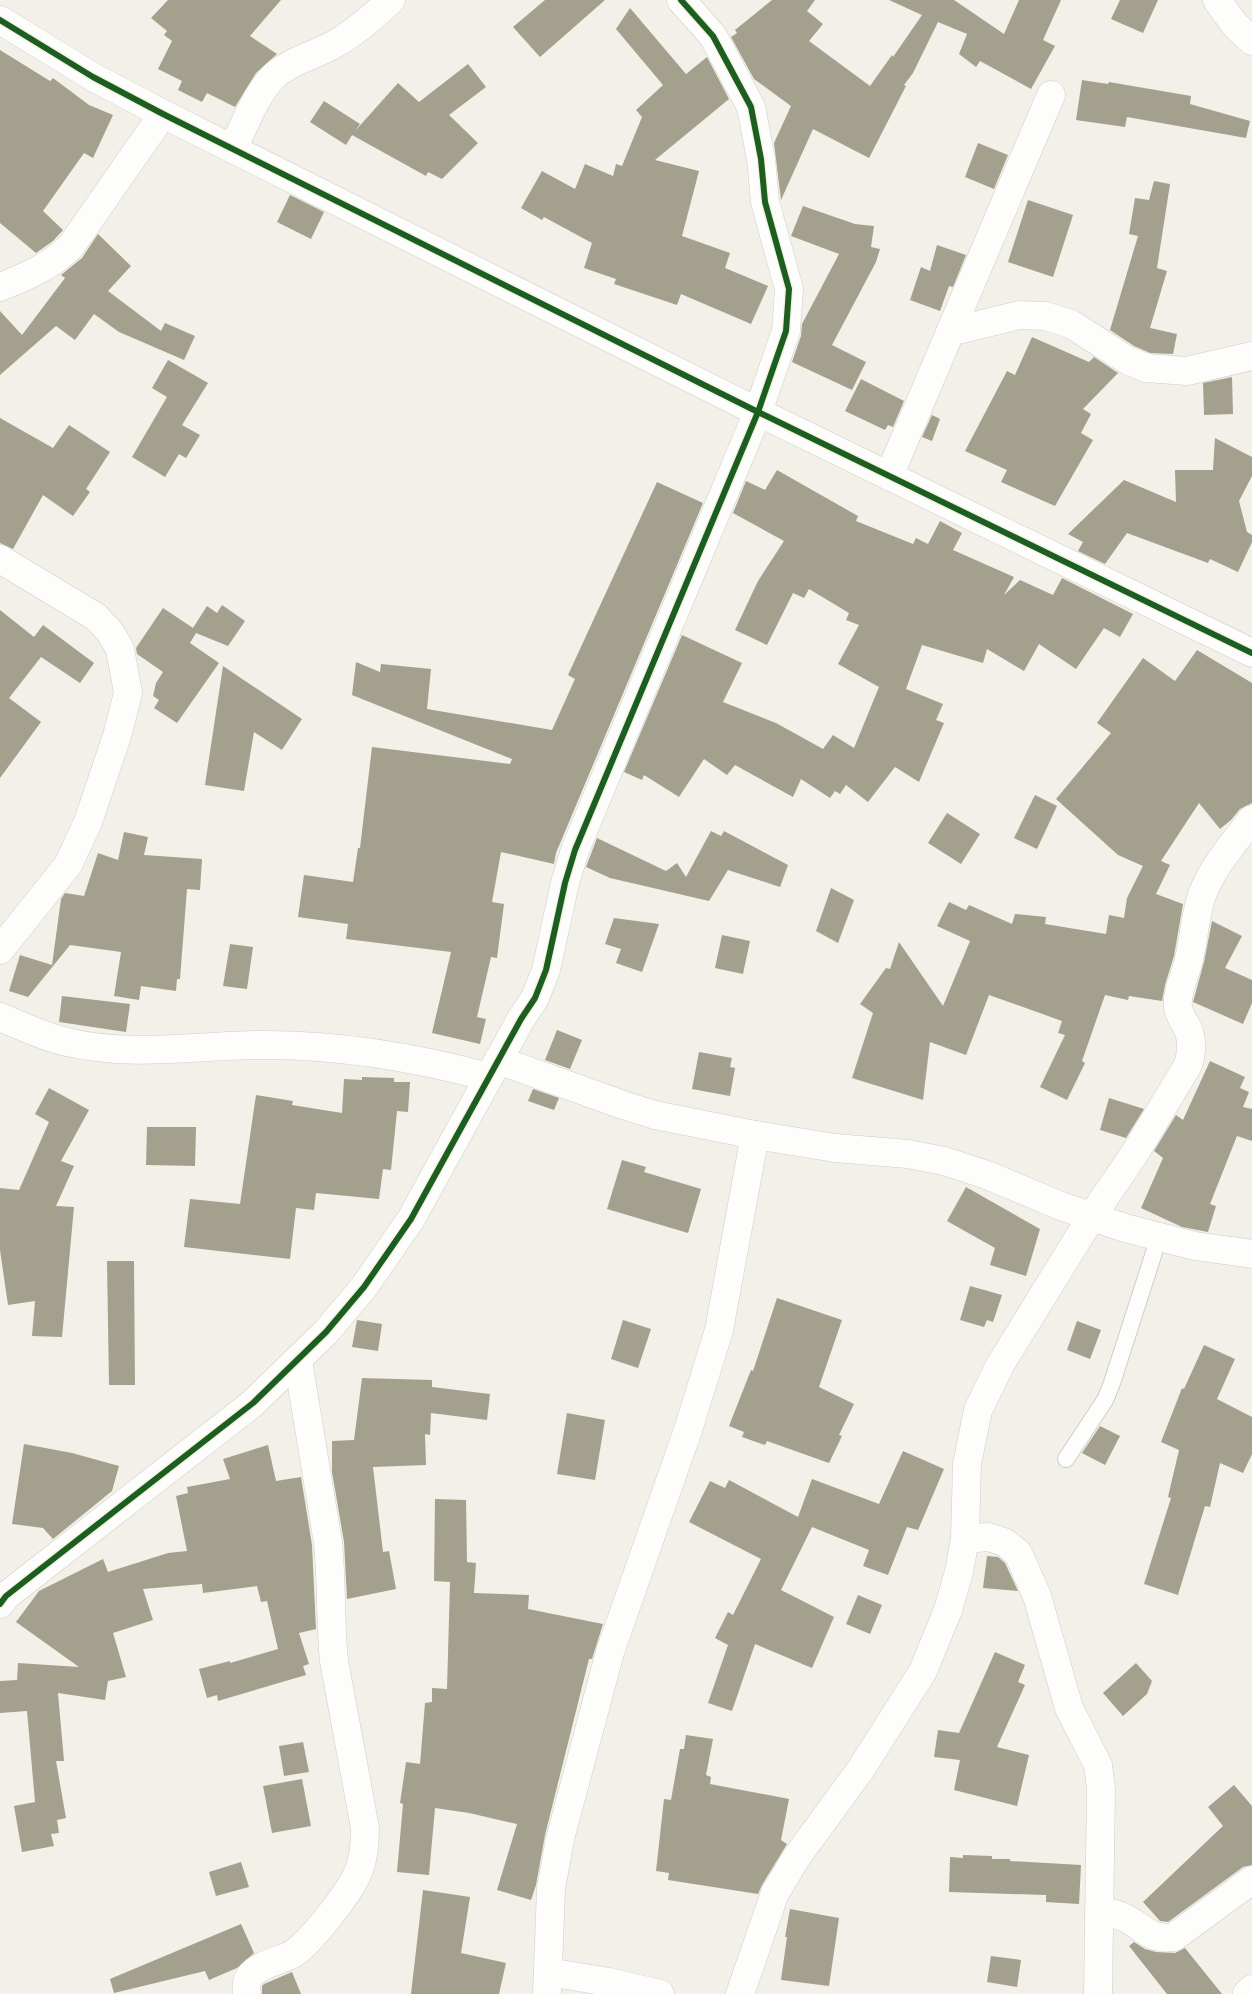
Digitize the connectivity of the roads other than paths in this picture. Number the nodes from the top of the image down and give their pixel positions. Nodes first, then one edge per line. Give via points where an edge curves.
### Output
1 (391, 0) edge
2 (681, 0) edge
3 (1217, 0) edge
4 (0, 20) edge
5 (1252, 40) edge
6 (1051, 95) dead end
7 (163, 114) junction
8 (233, 149) junction
9 (0, 287) edge
10 (950, 332) junction
11 (1252, 356) edge
12 (758, 412) junction
13 (889, 476) junction
14 (0, 559) edge
15 (1252, 653) edge
16 (1252, 819) edge
17 (0, 950) edge
18 (0, 1017) edge
19 (494, 1068) junction
20 (755, 1135) junction
21 (1092, 1216) junction
22 (1159, 1237) junction
23 (1252, 1254) edge
24 (298, 1361) junction
25 (1066, 1459) dead end
26 (965, 1539) junction
27 (0, 1604) edge
28 (1252, 1880) edge
29 (1099, 1913) junction
30 (548, 1983) edge
31 (1252, 1989) edge
32 (247, 1994) edge
33 (660, 1994) edge
34 (740, 1994) edge
35 (1098, 1994) edge
36 (1247, 1994) edge

1 - 8 street via 363,26 275,76 258,98
2 - 12 street via 713,36 751,107 765,202 789,289 786,331
3 - 5 street via 1235,25
4 - 7 street via 93,77
6 - 10 street
7 - 8 street
7 - 9 street via 71,246 41,270
8 - 12 street
10 - 11 street via 1019,315 1045,316 1071,324 1127,360 1146,368 1187,371
10 - 13 street
12 - 13 street
12 - 19 street via 575,850 564,883 546,970 535,998
13 - 15 street
14 - 17 street via 96,618 110,632 120,649 128,693 88,822 68,865
16 - 21 street via 1210,878 1197,913 1189,961 1178,996 1180,1017 1191,1043 1188,1065
18 - 19 street via 68,1042 99,1047 135,1050 257,1045 334,1047 452,1067
19 - 20 street via 655,1115
19 - 24 street via 400,1235 364,1287
20 - 21 street via 944,1161
20 - 30 street via 719,1330 688,1430 610,1652 560,1839 552,1889
21 - 22 street
21 - 26 street via 1000,1365 978,1410 967,1464
22 - 23 street
22 - 25 lane via 1105,1400
24 - 27 street via 253,1403 6,1596
24 - 32 street via 328,1543 334,1661 365,1828 364,1850 359,1870 345,1894 308,1940 293,1954 249,1976
26 - 29 street via 988,1537 1004,1542 1018,1553 1037,1596 1070,1708 1098,1765 1101,1789
26 - 34 street via 948,1610 923,1671 861,1769 796,1858 775,1893
28 - 29 street via 1174,1937 1152,1936 1123,1917
29 - 35 street
30 - 33 street via 608,1982
31 - 36 street

